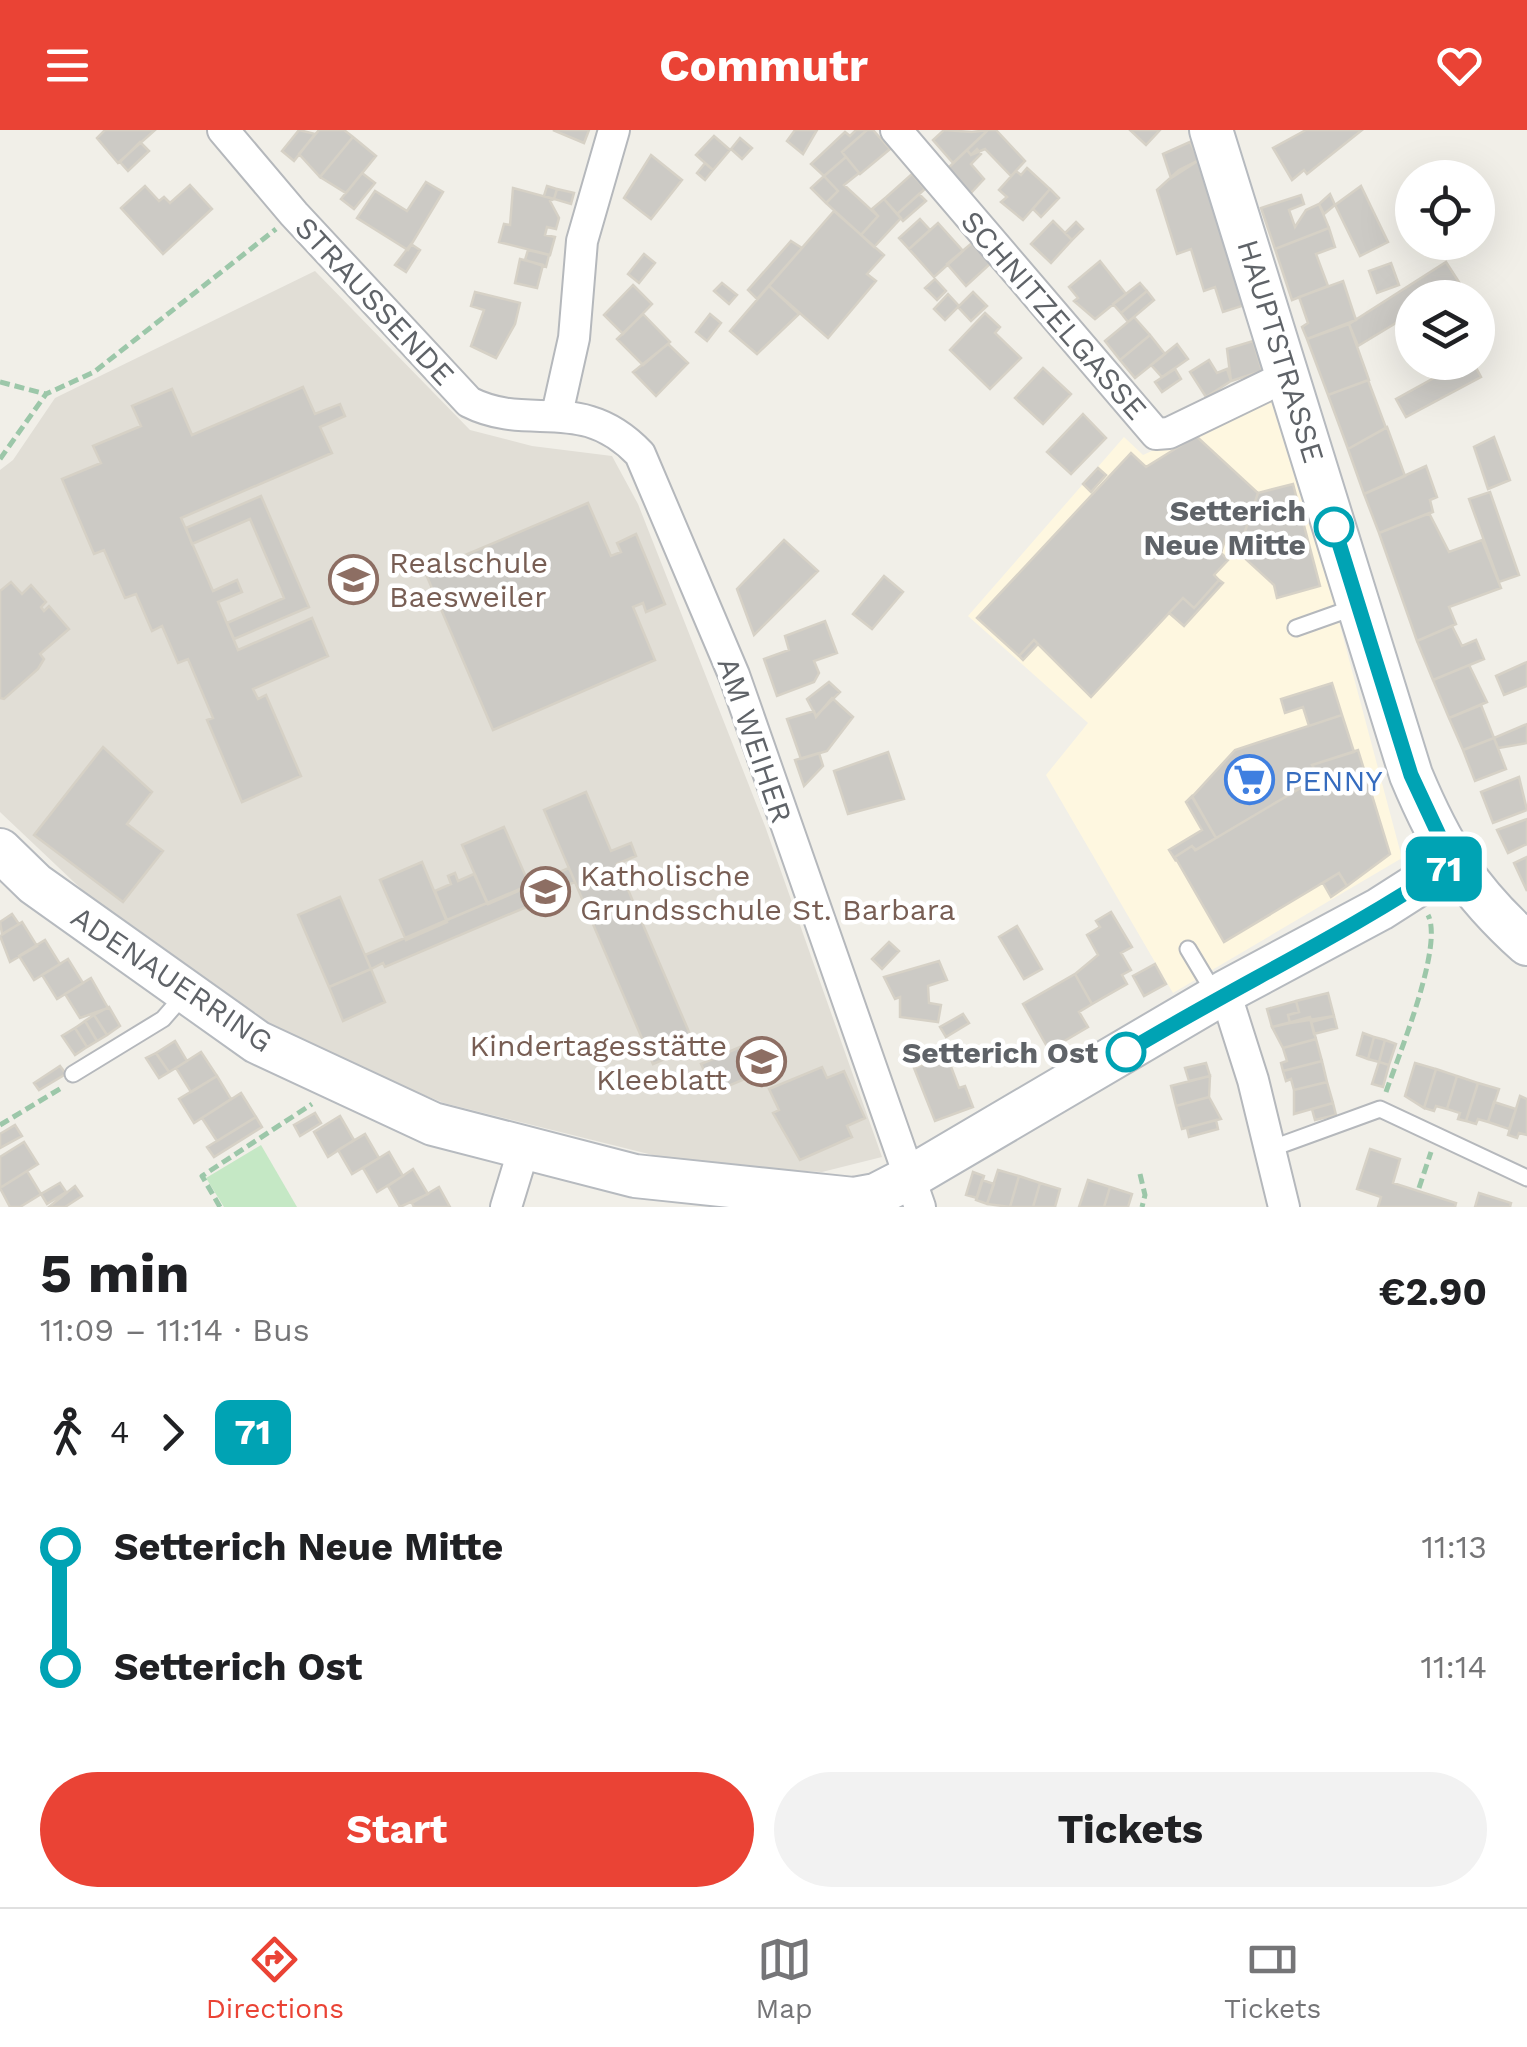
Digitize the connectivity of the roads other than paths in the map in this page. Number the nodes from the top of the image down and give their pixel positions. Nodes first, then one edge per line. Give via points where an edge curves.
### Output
1 (223, 130) edge
2 (614, 130) edge
3 (1211, 130) edge
4 (908, 134) edge
5 (1289, 375) junction
6 (557, 414) junction
7 (1359, 606) junction
8 (1296, 628) dead end
9 (0, 850) edge
10 (1452, 863) junction
11 (1527, 944) edge
12 (1188, 948) dead end
13 (187, 992) junction
14 (1221, 994) junction
15 (73, 1074) road end
16 (524, 1148) junction
17 (1270, 1149) junction
18 (1527, 1178) edge
19 (914, 1193) edge
20 (506, 1207) edge
21 (1284, 1207) edge

1 - 6 street, STRAUSSENDE via 469,402 490,413
2 - 6 street via 582,241 574,338
3 - 5 street, HAUPTSTRASSE
4 - 5 street, SCHNITZELGASSE via 1156,434
5 - 7 street, HAUPTSTRASSE
6 - 19 street, AM WEIHER via 614,430 640,454 651,476 734,675
7 - 8 lane
7 - 10 street, HAUPTSTRASSE via 1411,775
9 - 13 street, ADENAUERRING via 35,884
10 - 11 street, HAUPTSTRASSE
10 - 14 street, ADENAUERRING
12 - 14 lane
13 - 15 lane via 163,1020
13 - 16 street, ADENAUERRING via 257,1042 344,1083 434,1124
14 - 17 street
14 - 19 street, ADENAUERRING
16 - 19 street, ADENAUERRING via 635,1176 806,1197
16 - 20 street
17 - 18 lane via 1380,1109
17 - 21 street

